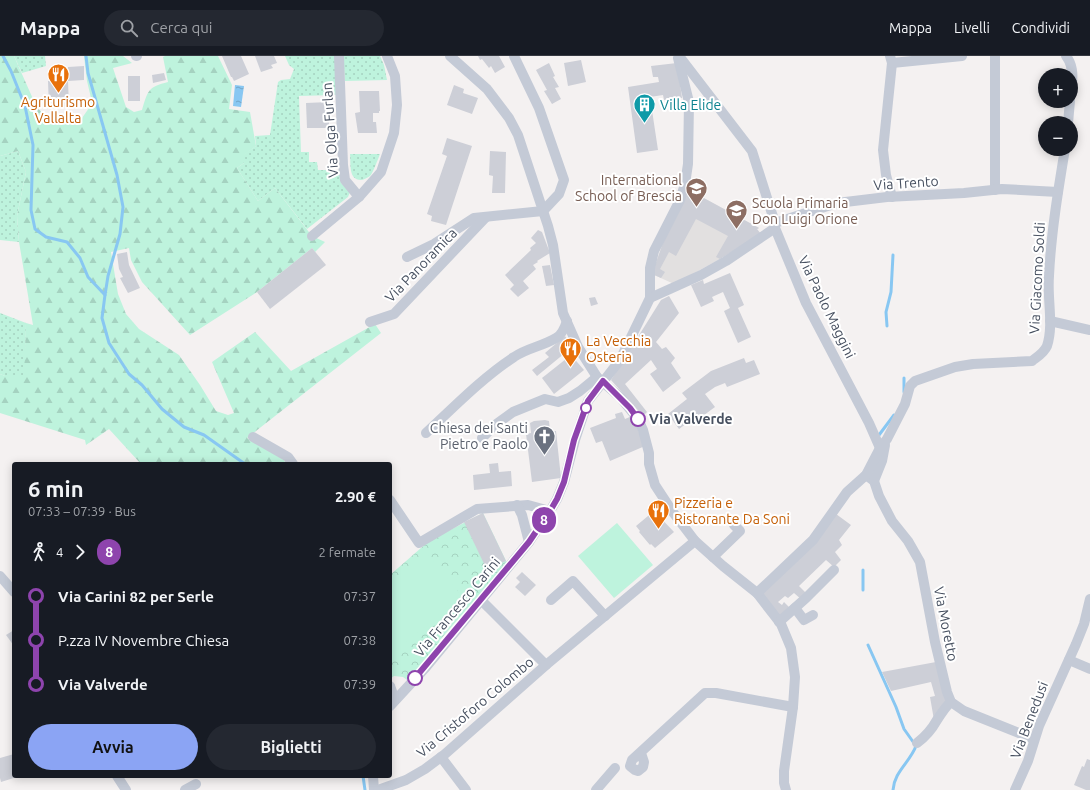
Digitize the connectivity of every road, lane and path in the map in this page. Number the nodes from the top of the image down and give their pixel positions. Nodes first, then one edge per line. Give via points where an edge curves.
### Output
1 (339, 56) edge
2 (388, 56) edge
3 (450, 56) edge
4 (514, 56) edge
5 (678, 56) edge
6 (962, 56) edge
7 (995, 56) edge
8 (1068, 58) edge
9 (891, 59) edge
10 (1071, 68) edge
11 (1064, 156) edge
12 (995, 190) junction
13 (1058, 192) junction
14 (359, 197) junction
15 (892, 197) junction
16 (543, 211) junction
17 (486, 216) junction
18 (775, 225) junction
19 (312, 236) dead end
20 (407, 257) dead end
21 (650, 298) junction
22 (567, 321) junction
23 (1050, 321) junction
24 (370, 322) dead end
25 (1090, 330) edge
26 (598, 376) junction
27 (426, 433) dead end
28 (253, 437) dead end
29 (482, 438) dead end
30 (887, 439) junction
31 (880, 448) junction
32 (291, 462) edge
33 (870, 478) junction
34 (392, 503) edge
35 (517, 505) junction
36 (550, 511) junction
37 (734, 525) dead end
38 (695, 541) junction
39 (529, 542) junction
40 (713, 557) junction
41 (834, 570) dead end
42 (0, 576) edge
43 (12, 590) edge
44 (758, 593) junction
45 (1090, 599) edge
46 (481, 600) junction
47 (551, 600) dead end
48 (795, 608) junction
49 (813, 615) dead end
50 (605, 616) junction
51 (779, 622) junction
52 (1069, 660) junction
53 (546, 665) junction
54 (1090, 669) edge
55 (951, 702) junction
56 (393, 703) edge
57 (792, 707) junction
58 (1034, 739) junction
59 (917, 743) dead end
60 (641, 753) dead end
61 (441, 757) junction
62 (615, 768) dead end
63 (118, 778) edge
64 (373, 778) edge
65 (196, 784) dead end
66 (126, 790) edge
67 (185, 790) edge
68 (374, 790) edge
69 (378, 790) edge
70 (466, 790) edge
71 (596, 790) edge
72 (786, 790) edge
73 (1015, 790) edge

1 - 14 street, Via Olga Furlan via 345,180
2 - 14 street via 395,76 397,105 394,133 381,172
3 - 16 street via 487,89 510,118
4 - 16 street via 538,108 564,180 560,194
5 - 18 street, Via Paolo Maggini via 752,151
5 - 21 street via 689,102 688,164 680,200 654,251 650,268
6 - 9 street
7 - 12 street
8 - 10 street
9 - 15 street via 883,150
11 - 13 street, Via Giacomo Soldi
12 - 13 street, Via Trento
12 - 15 street, Via Trento
13 - 23 street, Via Giacomo Soldi via 1050,250
14 - 19 street
15 - 18 street, Via Trento via 837,203
16 - 17 street, Via Panoramica
16 - 22 street via 554,248 563,313
17 - 20 street, Via Panoramica via 474,218 434,244
17 - 24 street, Via Panoramica via 394,314
18 - 21 street, Via Trento via 726,261
18 - 31 street, Via Paolo Maggini via 806,303
21 - 26 street via 620,360
22 - 26 street via 578,347
22 - 27 street via 556,338 513,357 475,387
23 - 25 street
23 - 30 street, Via Giacomo Soldi via 1046,348 1032,361 955,367 915,381 910,386 905,404
26 - 29 street via 570,398 558,402 544,399 513,412 494,425
26 - 36 street, Via Francesco Carini via 574,440 564,482
26 - 38 street via 638,419 649,453 649,464 655,485
28 - 32 street via 288,457
30 - 31 street, Via Giacomo Soldi
30 - 33 street, Via Giacomo Soldi via 882,462
31 - 33 street, Via Giacomo Soldi
33 - 44 street via 847,492 813,540
33 - 55 street, Via Moretto via 892,521 920,562 936,649
34 - 35 street via 419,543 477,509
35 - 36 street
35 - 39 street
36 - 39 street, Via Francesco Carini
37 - 40 street via 740,532
38 - 40 street
38 - 50 street, Via Cristoforo Colombo
39 - 46 street, Via Francesco Carini
40 - 44 street
41 - 48 street
42 - 43 street
44 - 51 street
45 - 52 street, Via Benedusi via 1084,624
46 - 53 street, Via Cristoforo Colombo
46 - 56 street, Via Francesco Carini
47 - 50 street via 573,581
48 - 49 street via 804,620
48 - 51 street
50 - 53 street, Via Cristoforo Colombo
51 - 57 street via 791,648 795,677
52 - 54 street
52 - 58 street, Via Benedusi
53 - 61 street, Via Cristoforo Colombo
55 - 58 street via 964,711
55 - 59 street
57 - 60 street via 705,693
57 - 72 street via 784,771
58 - 73 street, Via Benedusi via 1028,761
61 - 69 street, Via Cristoforo Colombo via 406,780
61 - 70 street
62 - 71 street
63 - 66 street
64 - 68 street
65 - 67 street

